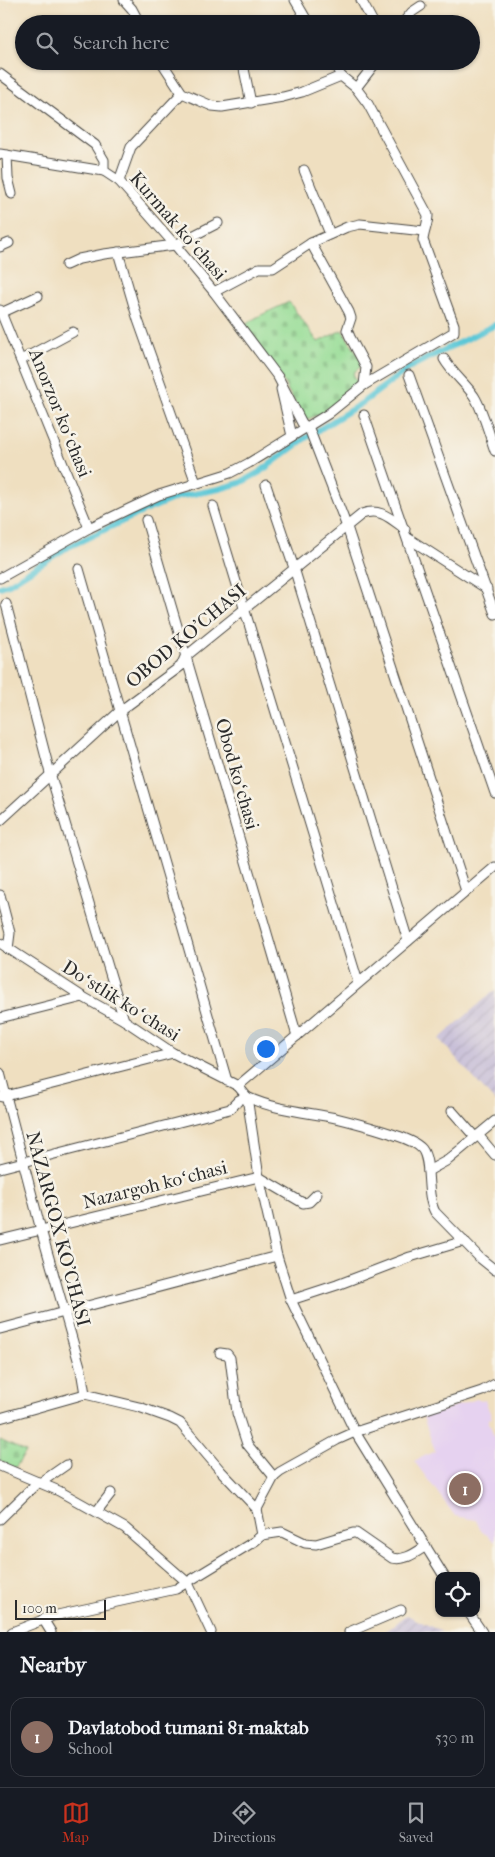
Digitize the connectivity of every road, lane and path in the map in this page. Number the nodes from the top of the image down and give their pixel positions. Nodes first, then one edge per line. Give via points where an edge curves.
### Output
1 (124, 0) edge
2 (295, 0) edge
3 (361, 0) edge
4 (421, 6) dead end
5 (136, 15) edge
6 (304, 15) edge
7 (369, 15) edge
8 (410, 15) edge
9 (167, 70) edge
10 (244, 70) edge
11 (338, 70) edge
12 (369, 70) edge
13 (0, 74) edge
14 (341, 76) junction
15 (356, 88) junction
16 (182, 93) junction
17 (251, 103) junction
18 (4, 154) edge
19 (104, 170) junction
20 (304, 170) dead end
21 (119, 181) junction
22 (12, 194) dead end
23 (218, 223) dead end
24 (424, 231) junction
25 (330, 234) junction
26 (175, 244) junction
27 (311, 244) junction
28 (118, 252) junction
29 (66, 265) dead end
30 (214, 292) junction
31 (38, 296) dead end
32 (1, 312) edge
33 (73, 332) dead end
34 (444, 359) dead end
35 (21, 360) junction
36 (409, 375) dead end
37 (278, 377) junction
38 (364, 385) junction
39 (364, 415) dead end
40 (309, 431) junction
41 (292, 436) junction
42 (495, 451) edge
43 (196, 483) junction
44 (266, 485) dead end
45 (213, 506) dead end
46 (146, 520) dead end
47 (347, 527) junction
48 (89, 528) junction
49 (406, 534) junction
50 (294, 568) junction
51 (80, 569) dead end
52 (0, 578) edge
53 (491, 596) edge
54 (6, 604) dead end
55 (244, 609) junction
56 (495, 614) edge
57 (185, 657) junction
58 (120, 711) junction
59 (50, 773) junction
60 (495, 793) edge
61 (0, 821) edge
62 (495, 867) edge
63 (466, 891) junction
64 (0, 895) edge
65 (408, 941) junction
66 (4, 946) edge
67 (358, 982) junction
68 (83, 997) junction
69 (0, 1018) edge
70 (124, 1020) junction
71 (297, 1036) junction
72 (174, 1053) junction
73 (0, 1073) edge
74 (226, 1081) junction
75 (238, 1086) junction
76 (3, 1097) edge
77 (247, 1097) junction
78 (452, 1111) dead end
79 (495, 1121) edge
80 (477, 1136) junction
81 (495, 1156) edge
82 (23, 1162) junction
83 (0, 1168) edge
84 (428, 1171) junction
85 (259, 1176) junction
86 (317, 1194) dead end
87 (41, 1230) junction
88 (0, 1240) edge
89 (464, 1241) junction
90 (277, 1256) junction
91 (495, 1270) edge
92 (291, 1300) junction
93 (63, 1312) junction
94 (0, 1329) edge
95 (220, 1353) dead end
96 (495, 1384) edge
97 (85, 1394) junction
98 (0, 1418) edge
99 (356, 1432) junction
100 (66, 1464) dead end
101 (0, 1466) edge
102 (274, 1477) junction
103 (39, 1482) junction
104 (111, 1493) dead end
105 (257, 1509) junction
106 (97, 1511) junction
107 (0, 1519) edge
108 (262, 1534) junction
109 (426, 1546) junction
110 (442, 1572) edge
111 (188, 1583) junction
112 (401, 1610) dead end
113 (472, 1617) edge
114 (43, 1619) junction
115 (12, 1632) edge
116 (51, 1632) edge
117 (211, 1632) edge
118 (349, 1632) edge
119 (482, 1632) edge

1 - 5 street
2 - 6 street
3 - 7 street
4 - 8 street
9 - 16 street
10 - 17 street
11 - 14 street
12 - 15 street
13 - 19 street, Kurmak koʻchasi via 95,145 104,160
14 - 15 street
14 - 17 street via 302,92
15 - 24 street via 368,104 428,215
16 - 17 street via 212,106
16 - 21 street via 131,147
18 - 19 street
18 - 22 street
19 - 21 street, Kurmak koʻchasi
20 - 25 street
21 - 26 street, Kurmak koʻchasi
23 - 26 street
24 - 25 street via 360,224
24 - 38 street via 423,240 454,332
25 - 27 street
26 - 28 street
26 - 30 street, Kurmak koʻchasi
27 - 30 street via 270,270 259,268
27 - 38 street via 349,312 348,330 366,367
28 - 29 street via 79,259
28 - 43 street via 138,320
30 - 37 street, Kurmak koʻchasi
31 - 32 street
32 - 35 street, Anorzor koʻchasi
33 - 35 street
34 - 42 street via 475,398
35 - 48 street, Anorzor koʻchasi
36 - 53 street
37 - 40 street, Kurmak koʻchasi
37 - 41 street
38 - 40 street
39 - 49 street
40 - 41 street
40 - 47 street
41 - 43 street via 230,473
43 - 48 street via 159,495
44 - 50 street
45 - 55 street
46 - 57 street, Obod koʻchasi
47 - 49 street, OBOD KO'CHASI via 370,511 385,515
47 - 50 street, OBOD KO'CHASI
47 - 63 street
48 - 52 street
49 - 53 street
49 - 60 street
50 - 55 street, OBOD KO'CHASI
50 - 65 street
51 - 58 street
53 - 56 street
54 - 59 street
55 - 57 street, OBOD KO'CHASI
55 - 67 street
57 - 58 street, OBOD KO'CHASI via 181,666
57 - 71 street, Obod koʻchasi
58 - 59 street, OBOD KO'CHASI
58 - 74 street
59 - 61 street, OBOD KO'CHASI
59 - 70 street
62 - 63 street
63 - 65 street
64 - 66 street via 10,933
65 - 67 street
66 - 68 street, Doʻstlik koʻchasi
67 - 71 street
68 - 69 street
68 - 70 street, Doʻstlik koʻchasi
70 - 72 street, Doʻstlik koʻchasi
71 - 75 street
72 - 74 street, Doʻstlik koʻchasi
72 - 76 street
73 - 76 street, NAZARGOX KO'CHASI
74 - 75 street, Doʻstlik koʻchasi
75 - 77 street
76 - 82 street, NAZARGOX KO'CHASI
77 - 82 street via 230,1109
77 - 84 street via 262,1104 336,1118 402,1137 423,1150
77 - 85 street
78 - 80 street
79 - 80 street
80 - 81 street
80 - 84 street via 448,1160
82 - 83 street
82 - 87 street, NAZARGOX KO'CHASI
84 - 89 street via 430,1204 434,1212
85 - 86 street via 303,1203
85 - 87 street, Nazargoh koʻchasi
85 - 90 street
87 - 88 street, Nazargoh koʻchasi
87 - 93 street, NAZARGOX KO'CHASI
89 - 91 street
89 - 92 street
90 - 92 street
90 - 93 street
92 - 99 street
93 - 94 street
93 - 97 street, NAZARGOX KO'CHASI
95 - 102 street via 230,1358 237,1413 247,1444
96 - 99 street
97 - 98 street
97 - 105 street via 139,1407 180,1423
99 - 102 street
99 - 109 street
100 - 103 street
101 - 103 street
102 - 105 street
103 - 106 street
103 - 107 street
104 - 106 street
105 - 108 street
106 - 111 street via 125,1528
108 - 109 street via 282,1532 305,1543 316,1544 353,1532 398,1560
108 - 111 street
109 - 110 street
111 - 114 street via 168,1591
111 - 117 street
112 - 118 street
113 - 119 street
114 - 115 street
114 - 116 street

